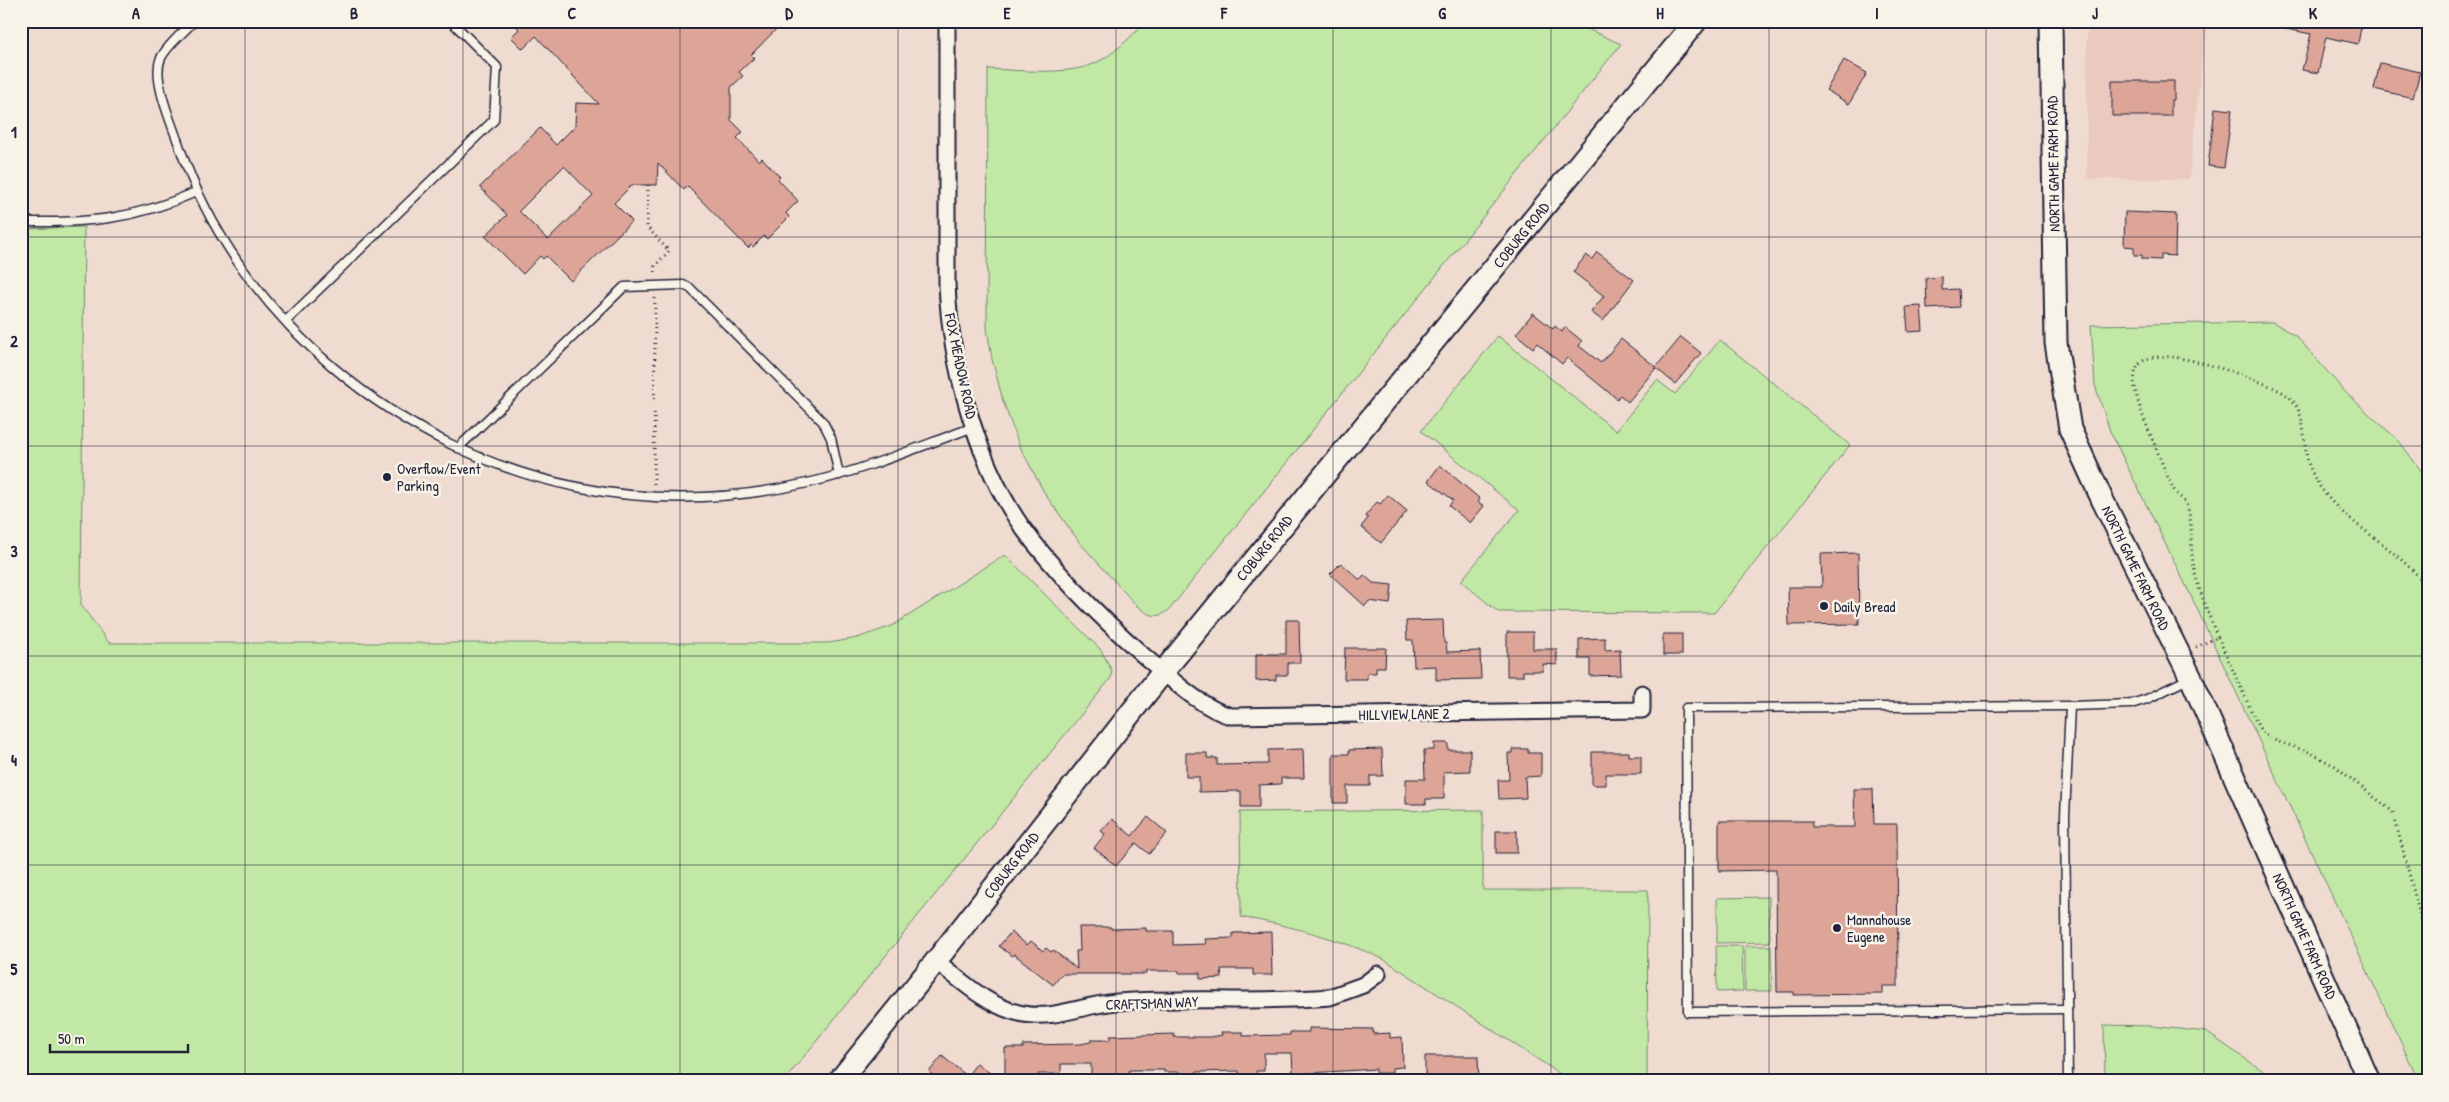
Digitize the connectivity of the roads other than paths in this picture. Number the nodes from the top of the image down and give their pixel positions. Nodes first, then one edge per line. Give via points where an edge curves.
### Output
1 (194, 21) edge
2 (450, 21) edge
3 (947, 21) edge
4 (1696, 21) edge
5 (2051, 21) edge
6 (196, 192) junction
7 (21, 222) edge
8 (286, 321) junction
9 (974, 427) junction
10 (458, 448) junction
11 (839, 475) junction
12 (1163, 672) junction
13 (2191, 678) junction
14 (1642, 693) dead end
15 (2070, 706) junction
16 (936, 961) junction
17 (1378, 974) dead end
18 (2067, 1009) junction
19 (839, 1081) edge
20 (2068, 1081) edge
21 (2369, 1081) edge

1 - 6 lane via 166,50 158,67 170,120
2 - 8 lane via 496,67 494,120
3 - 9 street, FOX MEADOW ROAD via 948,305 955,354
4 - 12 main road, COBURG ROAD
5 - 13 main road, NORTH GAME FARM ROAD via 2056,343 2070,429
6 - 7 lane via 133,215 82,221
6 - 8 lane via 250,278
8 - 10 lane via 324,359 361,389 417,426
9 - 11 lane
9 - 12 street, FOX MEADOW ROAD via 1006,500 1043,554 1083,599
10 - 11 lane via 549,481 580,488 653,496 701,498 751,493
10 - 11 lane via 624,287 683,285 690,288 790,387 826,427
12 - 14 street, HILLVIEW LANE 2 via 1216,712 1239,717 1642,710
12 - 16 main road, COBURG ROAD
13 - 15 lane via 2131,704
13 - 21 main road, NORTH GAME FARM ROAD
15 - 18 lane via 2065,816
15 - 18 lane via 1686,708 1688,1012
16 - 17 street, CRAFTSMAN WAY via 988,1001 1038,1015 1117,1002 1330,997 1363,985
16 - 19 main road, COBURG ROAD
18 - 20 lane

